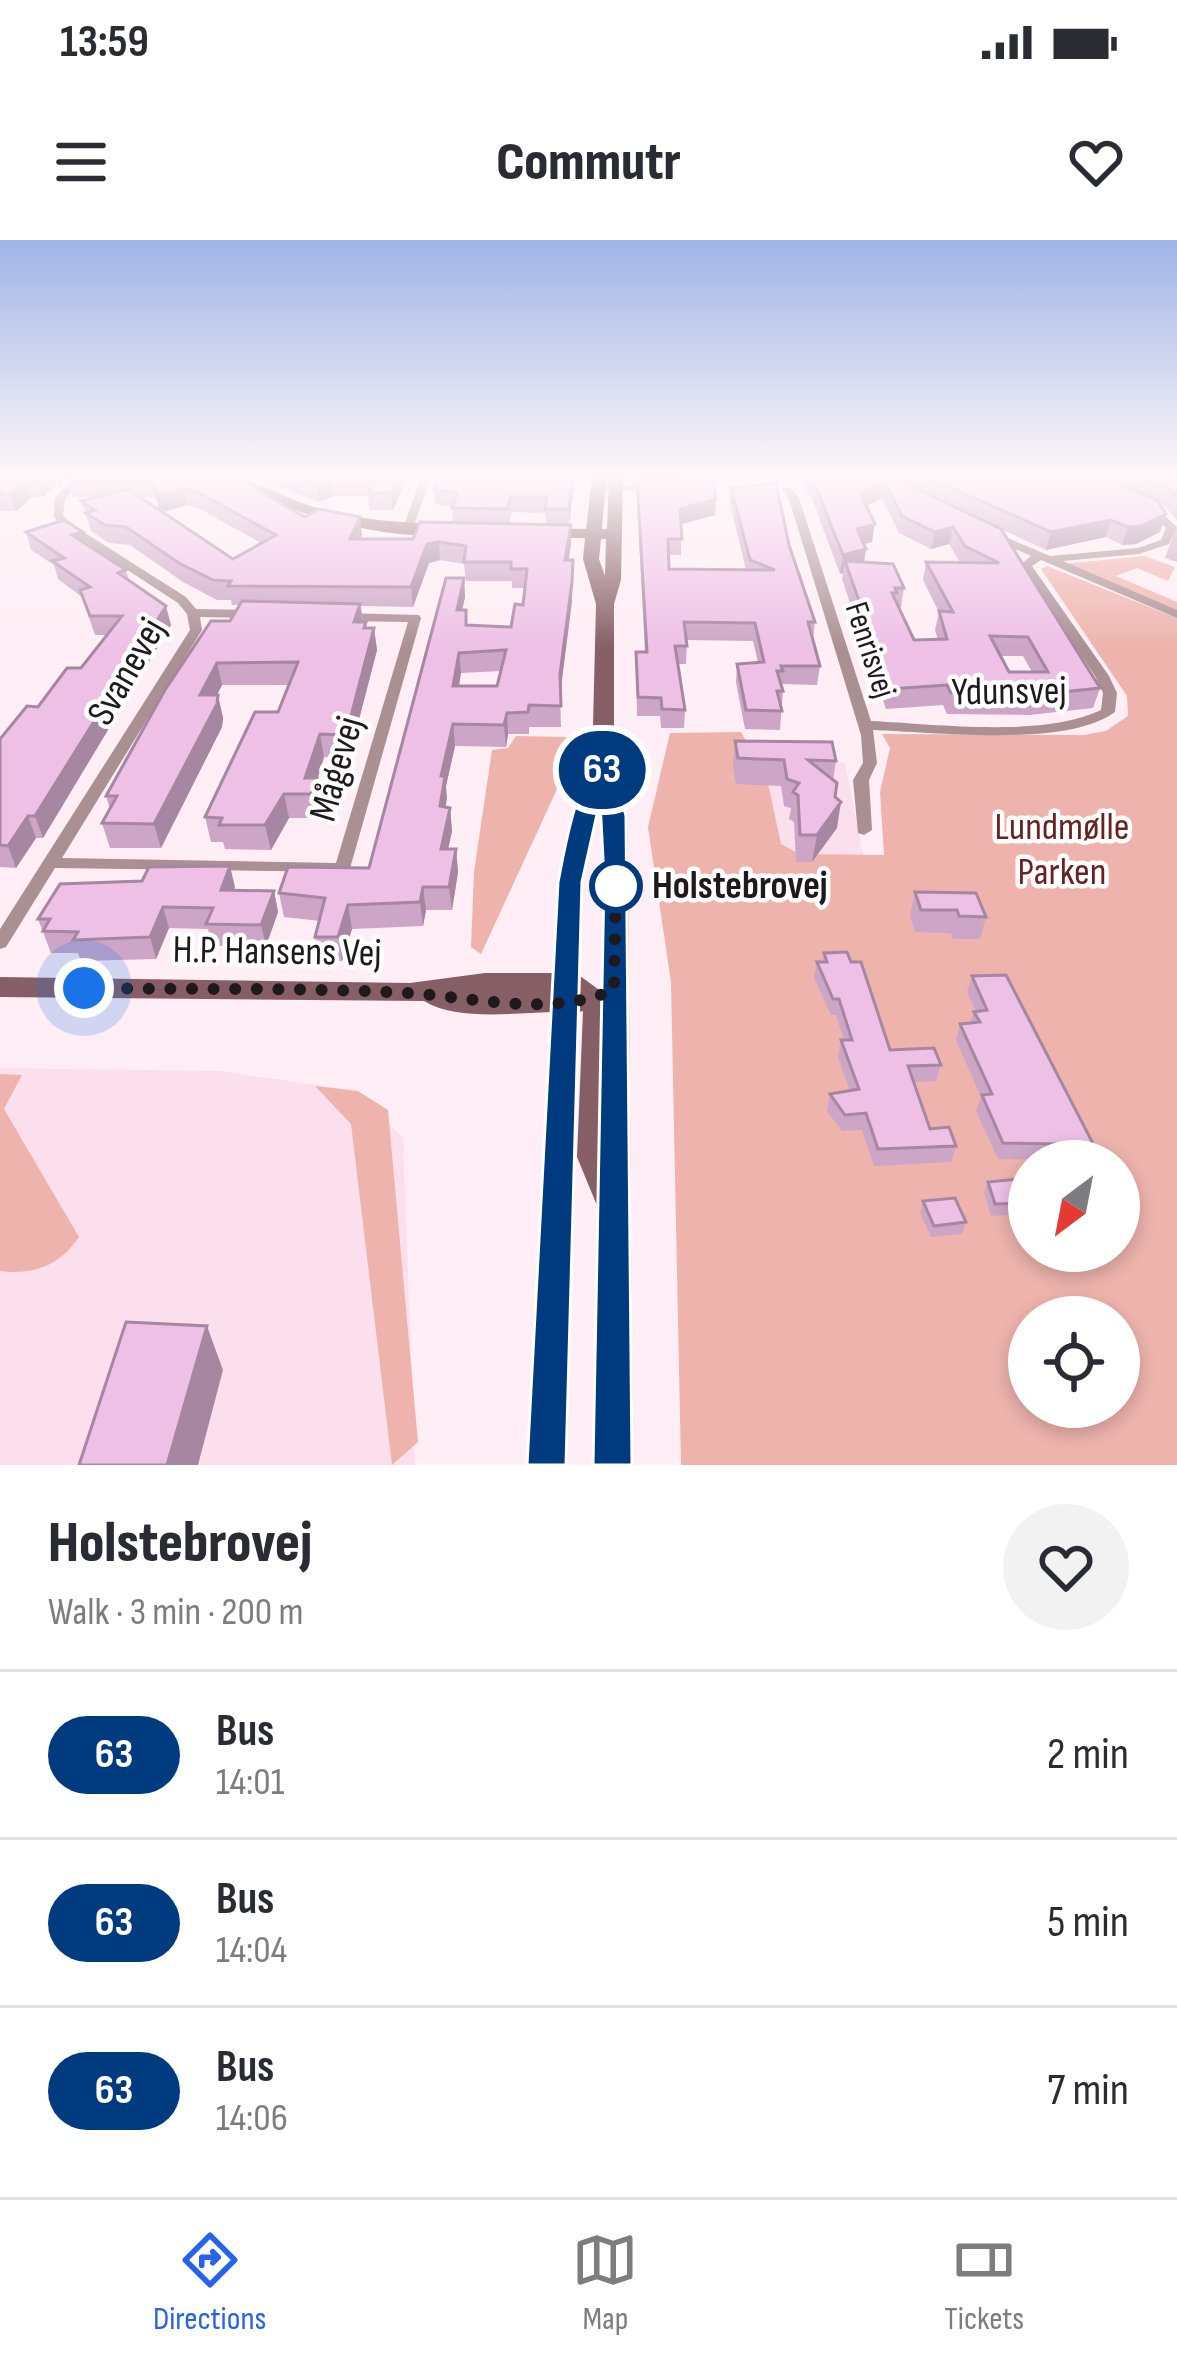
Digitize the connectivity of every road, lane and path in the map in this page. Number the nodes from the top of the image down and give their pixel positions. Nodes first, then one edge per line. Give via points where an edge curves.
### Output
1 (81, 535) edge
2 (603, 535) edge
3 (605, 535) edge
4 (806, 535) edge
5 (992, 535) edge
6 (1168, 535) edge
7 (1040, 559) junction
8 (605, 604) junction
9 (193, 613) junction
10 (260, 614) edge
11 (1177, 614) edge
12 (326, 616) edge
13 (866, 725) junction
14 (603, 768) junction
15 (864, 830) dead end
16 (48, 863) junction
17 (0, 943) edge
18 (0, 987) edge
19 (586, 994) junction
20 (547, 1465) edge
21 (613, 1465) edge

1 - 9 street, Svanevej
2 - 8 main road via 595,580
3 - 8 main road via 613,580
4 - 13 street, Fenrisvej
5 - 7 street
6 - 7 street via 1139,551
7 - 11 street
7 - 13 street, Ydunsvej via 1026,565 1102,676 1108,712 1054,728
8 - 14 main road
9 - 10 street
9 - 16 street, Svanevej via 196,630
12 - 16 street, Mågevej via 415,618 343,868
13 - 15 street, Fenrisvej
14 - 19 main road via 615,816
14 - 19 main road via 570,882
16 - 17 street, Svanevej
18 - 19 main road, H.P. Hansens Vej via 410,993 474,1003
19 - 20 main road
19 - 21 main road via 597,1006 592,1157 614,1216

